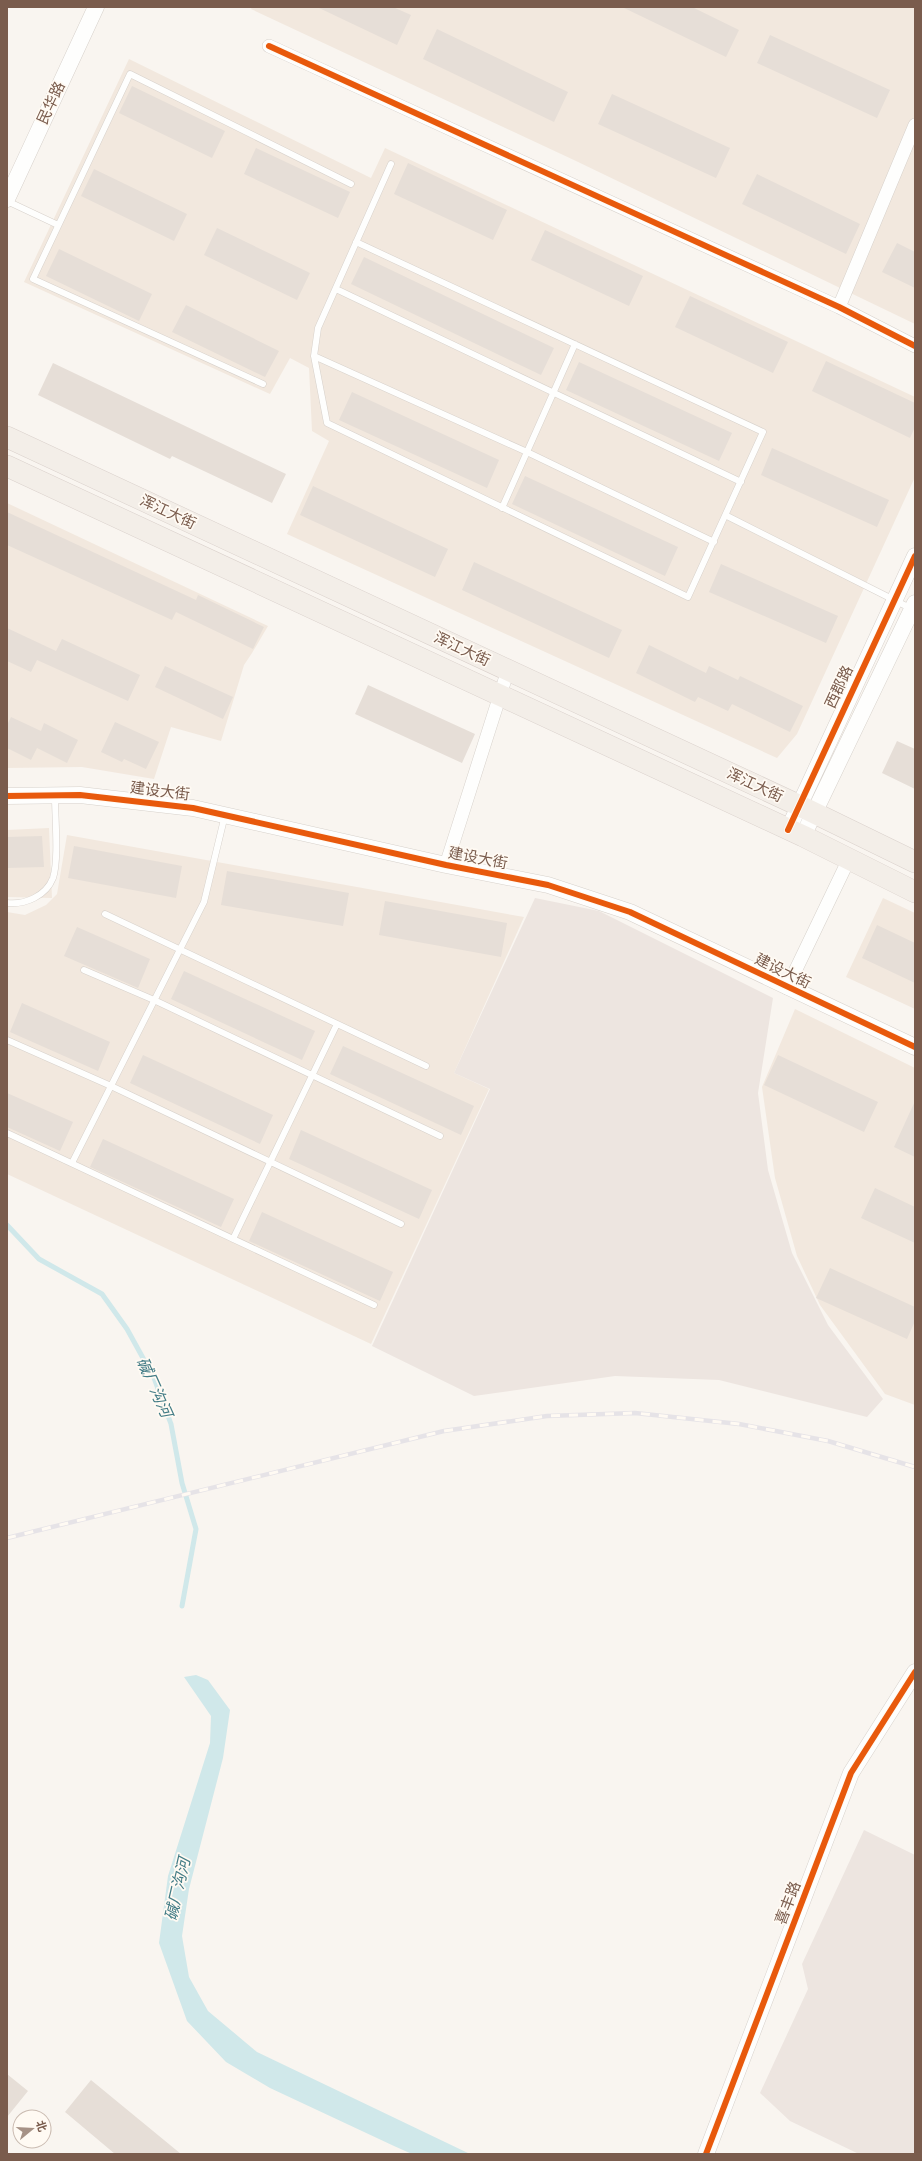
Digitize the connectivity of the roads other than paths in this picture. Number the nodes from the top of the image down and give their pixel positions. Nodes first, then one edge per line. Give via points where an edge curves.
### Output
1 (96, 7) edge
2 (269, 46) dead end
3 (915, 125) edge
4 (391, 164) dead end
5 (352, 184) dead end
6 (7, 200) edge
7 (58, 226) junction
8 (356, 242) junction
9 (336, 289) junction
10 (839, 308) junction
11 (575, 344) junction
12 (915, 346) edge
13 (314, 356) junction
14 (262, 384) dead end
15 (553, 392) junction
16 (7, 437) edge
17 (527, 452) junction
18 (7, 466) edge
19 (741, 482) junction
20 (502, 508) junction
21 (727, 516) junction
22 (714, 542) junction
23 (915, 556) edge
24 (894, 601) junction
25 (914, 608) edge
26 (508, 670) junction
27 (499, 696) junction
28 (55, 795) junction
29 (7, 796) edge
30 (806, 809) junction
31 (225, 816) junction
32 (795, 833) junction
33 (849, 859) junction
34 (915, 862) edge
35 (446, 865) junction
36 (915, 892) edge
37 (7, 903) edge
38 (105, 914) dead end
39 (180, 948) junction
40 (84, 970) dead end
41 (787, 988) junction
42 (154, 1000) junction
43 (337, 1024) junction
44 (7, 1040) edge
45 (915, 1047) edge
46 (426, 1066) dead end
47 (312, 1075) junction
48 (111, 1086) junction
49 (7, 1133) edge
50 (440, 1136) dead end
51 (270, 1162) junction
52 (72, 1163) junction
53 (401, 1224) dead end
54 (233, 1238) junction
55 (374, 1305) dead end
56 (915, 1672) edge
57 (706, 2154) edge

1 - 6 street, 民华路
2 - 10 street
3 - 10 street
4 - 8 lane
5 - 7 lane via 130,74
6 - 7 lane
7 - 14 lane via 33,279
8 - 9 lane
8 - 11 lane
9 - 13 lane via 318,328
9 - 15 lane
10 - 12 street
11 - 15 lane
11 - 19 lane via 763,432
13 - 17 lane
13 - 20 lane via 327,423
15 - 17 lane
15 - 19 lane
16 - 26 main road, 浑江大街
17 - 20 lane
17 - 22 lane
18 - 27 main road
19 - 21 lane
20 - 22 lane via 688,597
21 - 22 lane
21 - 24 lane
23 - 24 street, 西郡路
24 - 25 lane
24 - 30 street, 西郡路
25 - 30 street, 西郡路
26 - 27 street
26 - 30 main road, 浑江大街
27 - 32 main road
27 - 35 street
28 - 29 street, 建设大街
28 - 31 street, 建设大街 via 80,795 193,808
28 - 37 lane via 55,864 52,879 42,892 28,903
30 - 32 street, 西郡路
30 - 34 main road, 浑江大街
31 - 35 street, 建设大街
31 - 39 lane via 204,902
32 - 33 main road
33 - 36 main road
33 - 41 street
35 - 41 street, 建设大街 via 548,885 630,912
38 - 39 lane
39 - 42 lane
39 - 43 lane
40 - 42 lane
41 - 45 street, 建设大街
42 - 47 lane
42 - 48 lane
43 - 46 lane
43 - 47 lane
44 - 48 lane
47 - 50 lane
47 - 51 lane
48 - 51 lane
48 - 52 lane
49 - 52 lane
51 - 53 lane
51 - 54 lane
52 - 54 lane
54 - 55 lane
56 - 57 street, 喜丰路 via 851,1773

